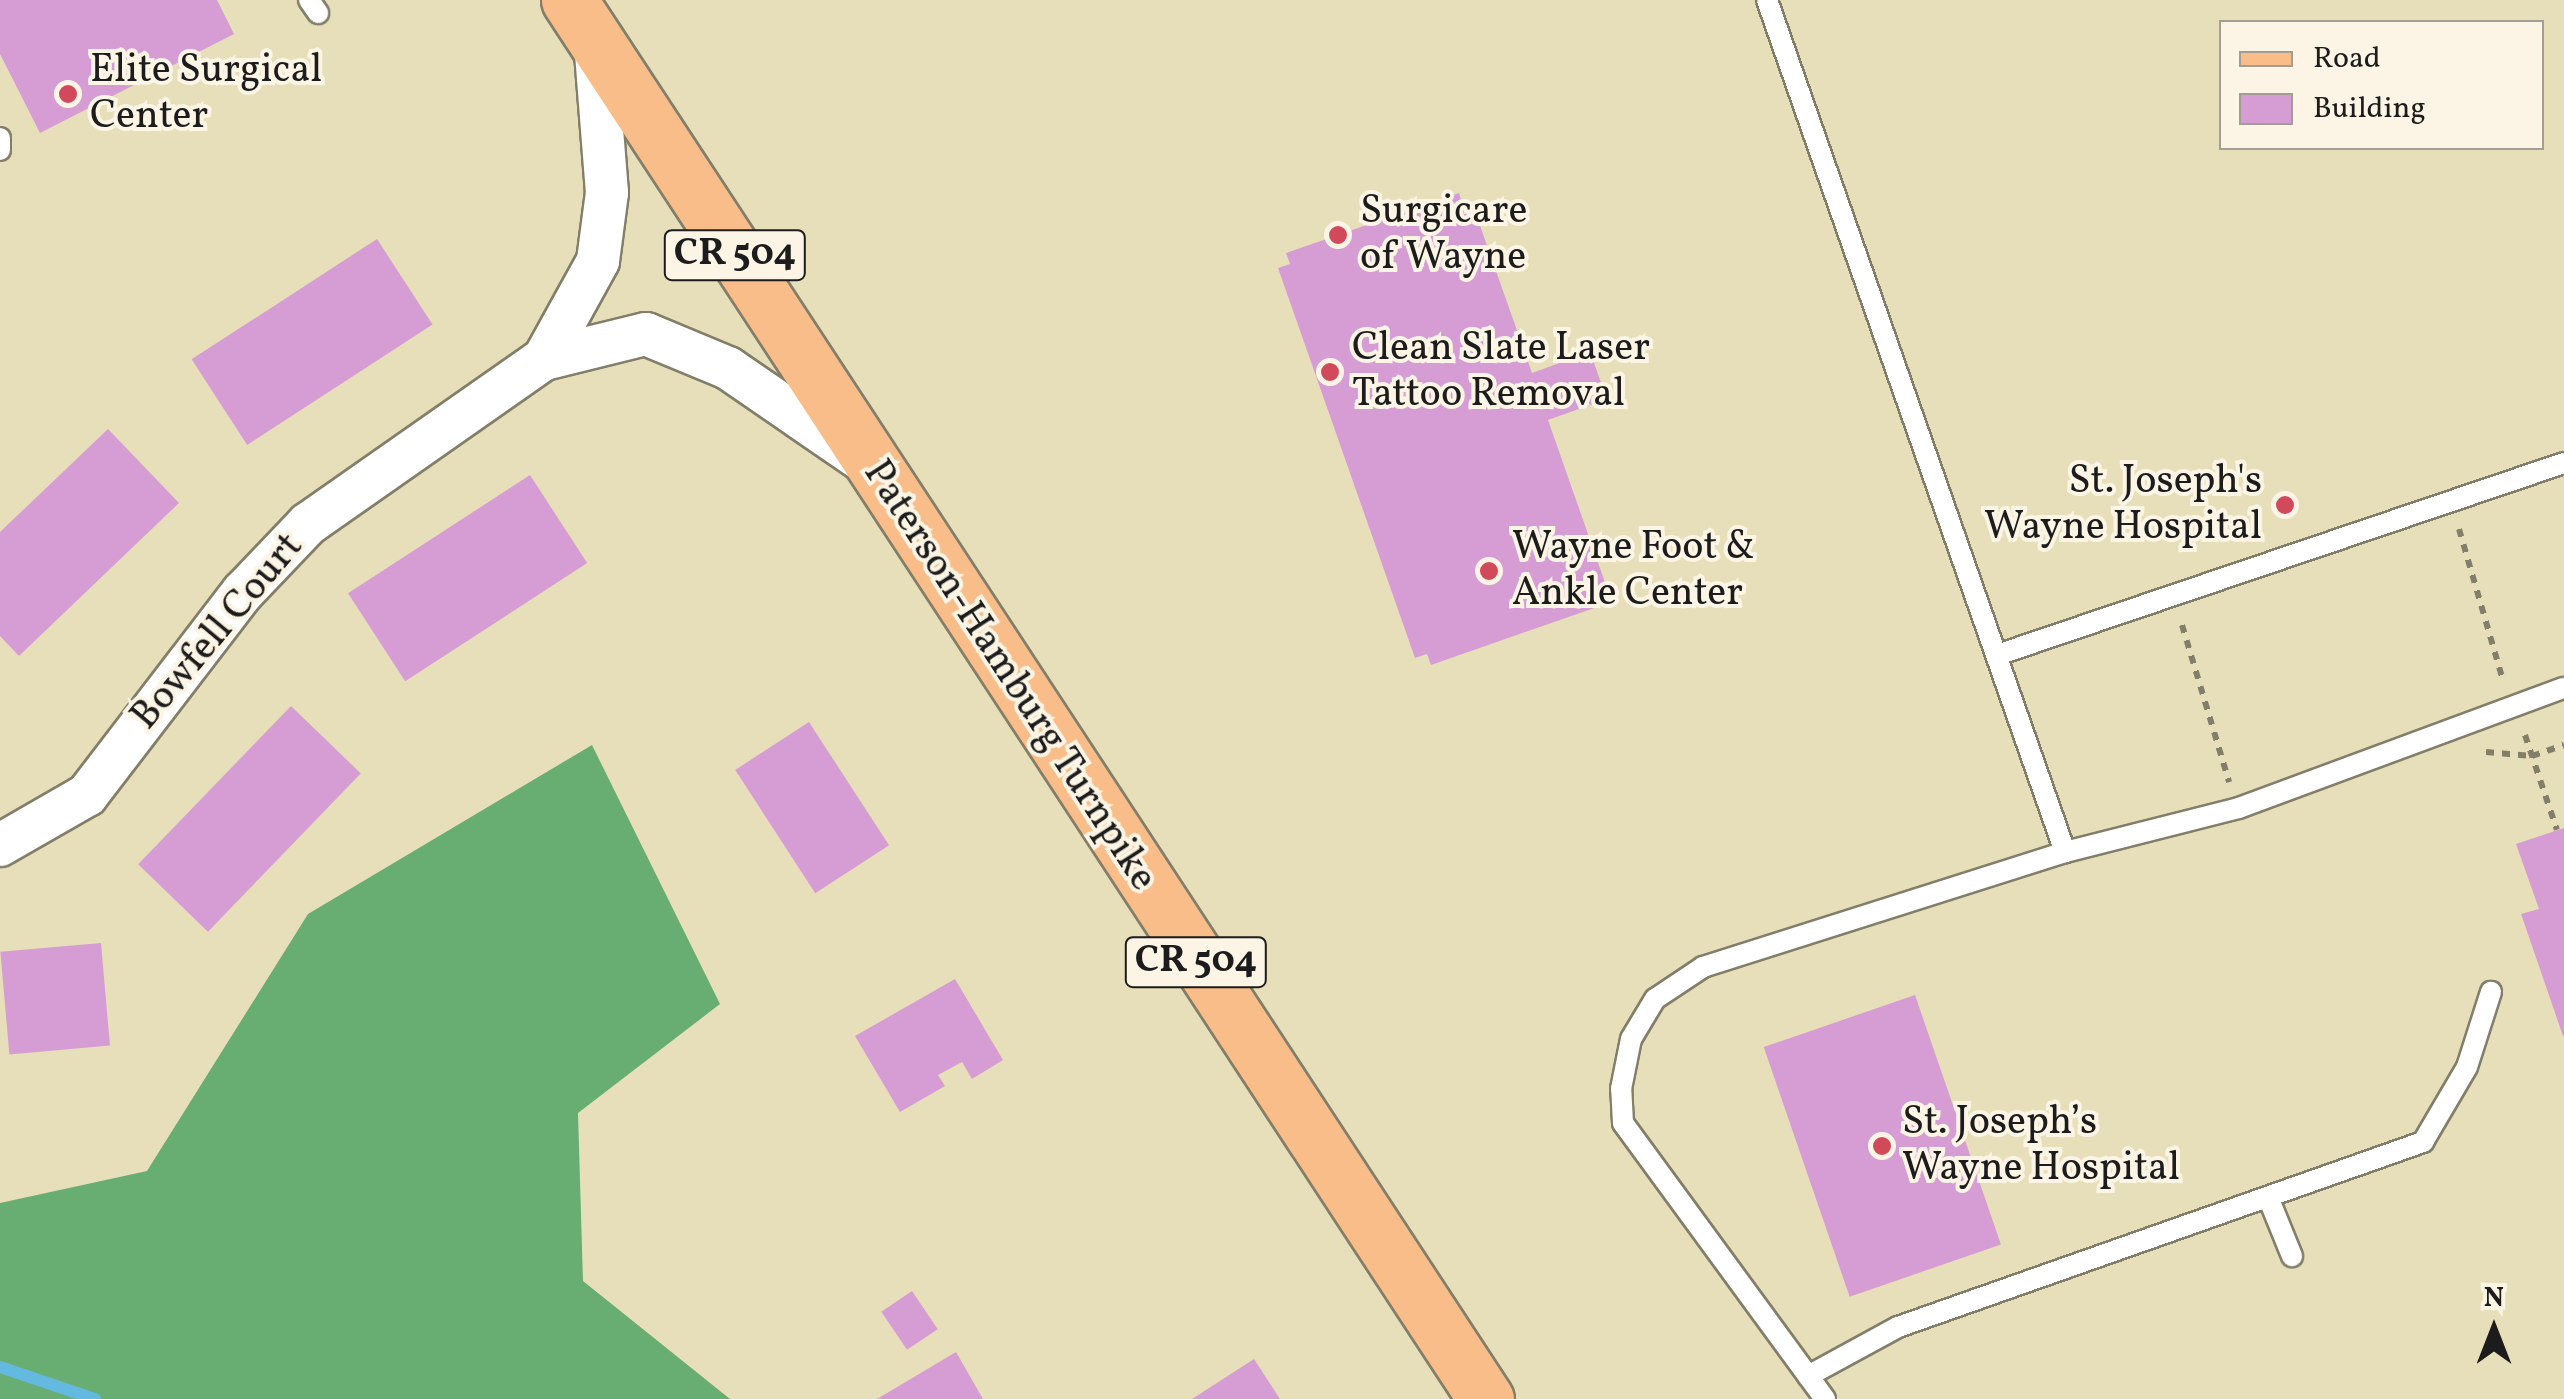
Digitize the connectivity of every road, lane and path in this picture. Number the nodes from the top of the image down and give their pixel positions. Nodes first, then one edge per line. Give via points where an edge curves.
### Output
1 (1767, 0) edge
2 (582, 20) edge
3 (0, 138) edge
4 (0, 150) edge
5 (544, 359) junction
6 (2564, 463) edge
7 (874, 469) junction
8 (2457, 523) dead end
9 (2182, 625) dead end
10 (1997, 655) junction
11 (2564, 688) edge
12 (2506, 690) dead end
13 (2524, 729) dead end
14 (2231, 788) dead end
15 (2557, 830) dead end
16 (0, 845) edge
17 (2065, 852) junction
18 (2491, 992) dead end
19 (2268, 1197) junction
20 (2292, 1256) dead end
21 (1808, 1376) junction
22 (1486, 1399) edge
23 (1825, 1399) edge

1 - 10 lane
2 - 5 street, Bowfell Court via 607,193 598,262
2 - 7 main road, Paterson-Hamburg Turnpike / CR 504
3 - 4 lane
5 - 7 street, Bowfell Court via 646,334 728,368
5 - 16 street, Bowfell Court via 308,524 244,592 87,795
6 - 10 lane
7 - 22 main road, Paterson-Hamburg Turnpike / CR 504
8 - 12 path
9 - 14 path
10 - 17 lane
11 - 17 lane via 2239,808
13 - 15 path
17 - 21 lane via 1703,967 1656,999 1631,1039 1620,1088 1623,1123
18 - 19 lane via 2466,1067 2423,1142
19 - 20 lane
19 - 21 lane via 1898,1327
21 - 23 lane

